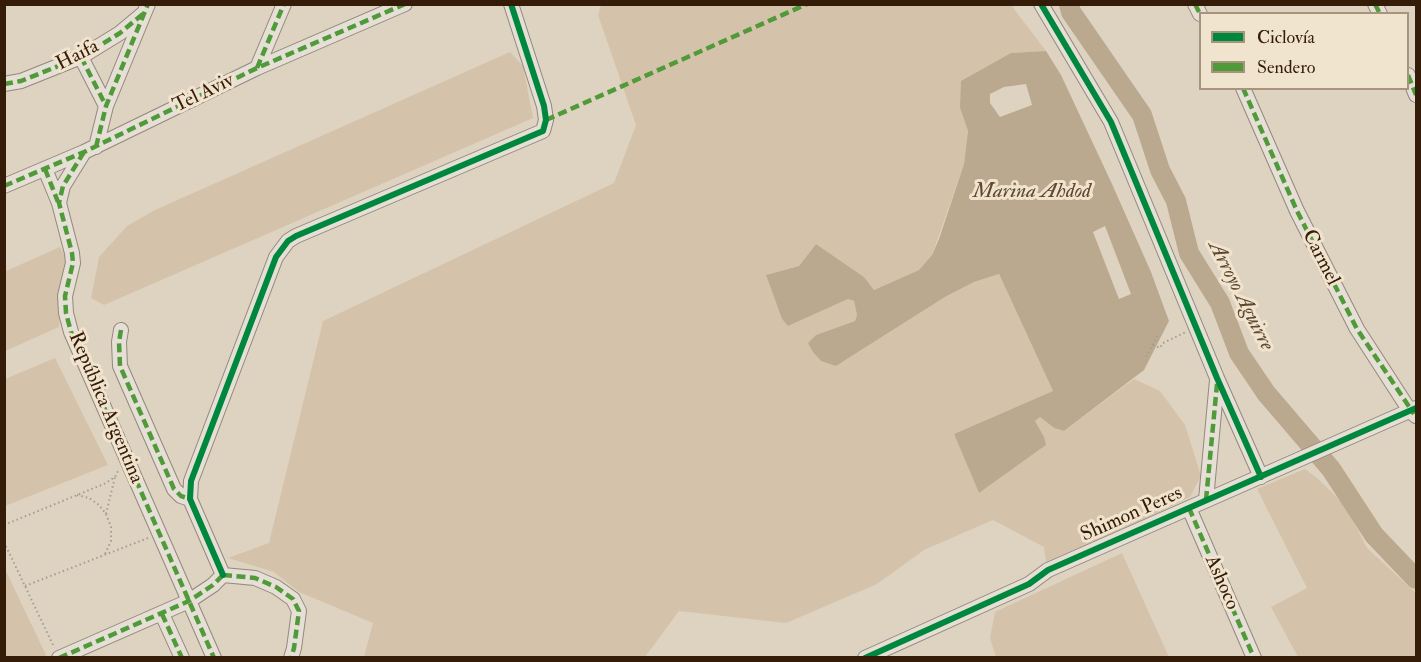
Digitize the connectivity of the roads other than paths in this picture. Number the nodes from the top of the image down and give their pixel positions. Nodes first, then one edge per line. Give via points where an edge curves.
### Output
1 (284, 4) edge
2 (405, 4) edge
3 (511, 4) edge
4 (1041, 4) edge
5 (146, 9) edge
6 (81, 57) junction
7 (257, 68) junction
8 (1409, 79) edge
9 (4, 84) edge
10 (1244, 90) edge
11 (1416, 95) edge
12 (106, 106) junction
13 (90, 149) junction
14 (45, 169) junction
15 (4, 186) edge
16 (59, 203) junction
17 (121, 330) dead end
18 (1217, 378) junction
19 (1414, 412) edge
20 (1261, 477) junction
21 (190, 499) junction
22 (1206, 500) junction
23 (1189, 508) junction
24 (223, 575) junction
25 (189, 601) junction
26 (162, 614) junction
27 (86, 652) edge
28 (59, 657) edge
29 (182, 657) edge
30 (214, 657) edge
31 (291, 657) edge
32 (865, 657) edge
33 (1254, 657) edge

1 - 7 street
2 - 7 street, Tel Aviv
3 - 21 street via 544,106 543,131 288,241 281,248 195,468
4 - 18 street via 1111,122
5 - 6 street, Haifa via 120,33
5 - 12 street
6 - 9 street, Haifa
6 - 12 street
7 - 13 street, Tel Aviv
8 - 11 street
10 - 19 street, Carmel via 1297,211 1357,329
12 - 13 street
13 - 14 street, Tel Aviv
13 - 16 street via 63,186
14 - 15 street, Tel Aviv
14 - 16 street, República Argentina
16 - 25 street, República Argentina via 73,263 65,296 71,332
17 - 21 street via 120,366 174,489
18 - 20 street
18 - 22 street
19 - 20 street, Shimon Peres
20 - 22 street, Shimon Peres
21 - 24 street
22 - 23 street, Shimon Peres
23 - 32 street, Shimon Peres
23 - 33 street, Ashoco
24 - 25 street
24 - 31 street via 255,578 293,599 299,611
25 - 26 street
25 - 30 street, República Argentina
26 - 27 street
26 - 29 street
27 - 28 street

